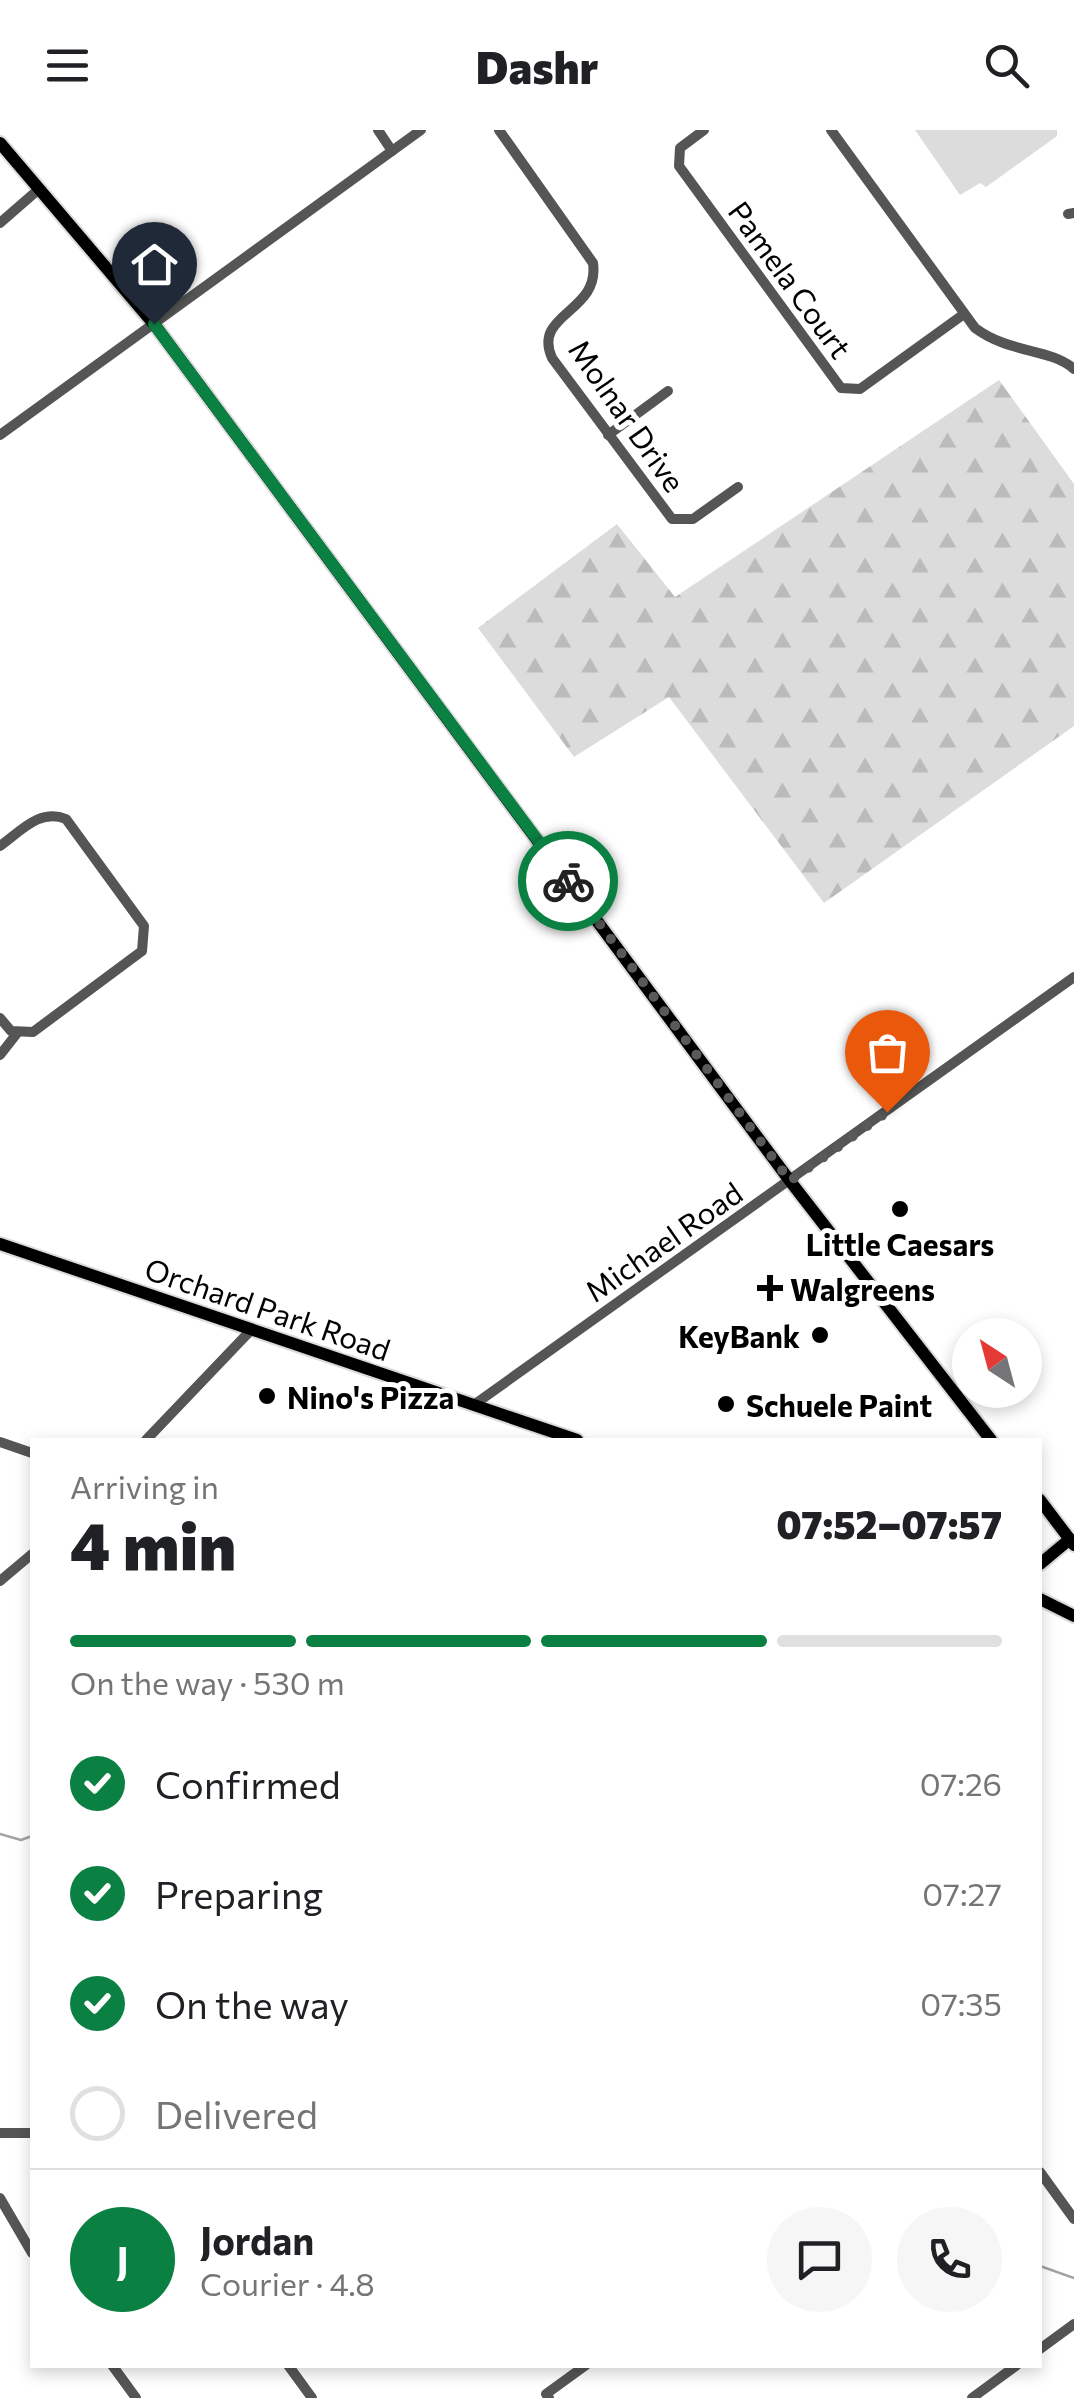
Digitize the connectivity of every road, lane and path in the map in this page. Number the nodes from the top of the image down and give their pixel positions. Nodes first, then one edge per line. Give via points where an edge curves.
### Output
1 (378, 130) edge
2 (421, 130) edge
3 (499, 130) edge
4 (704, 130) edge
5 (830, 130) edge
6 (0, 143) edge
7 (392, 151) junction
8 (39, 189) junction
9 (0, 223) edge
10 (964, 314) junction
11 (154, 324) junction
12 (1074, 369) edge
13 (668, 392) dead end
14 (0, 435) edge
15 (608, 435) junction
16 (738, 487) dead end
17 (0, 846) edge
18 (1074, 977) edge
19 (0, 1018) edge
20 (18, 1032) junction
21 (0, 1055) edge
22 (790, 1181) junction
23 (0, 1244) edge
24 (252, 1329) junction
25 (952, 1393) edge
26 (475, 1404) junction
27 (963, 1408) edge
28 (964, 1408) edge
29 (148, 1438) edge
30 (572, 1438) edge
31 (977, 1438) edge
32 (989, 1438) edge
33 (0, 1442) edge
34 (30, 1452) edge
35 (1042, 1502) edge
36 (1073, 1540) edge
37 (30, 1556) edge
38 (1043, 1560) edge
39 (0, 1580) edge
40 (1042, 1600) edge
41 (1074, 1616) edge
42 (30, 2132) edge
43 (0, 2133) edge
44 (1042, 2175) edge
45 (0, 2198) edge
46 (1074, 2219) edge
47 (30, 2250) edge
48 (1074, 2324) edge
49 (1042, 2348) edge
50 (114, 2368) edge
51 (290, 2368) edge
52 (582, 2368) edge
53 (1013, 2368) edge
54 (136, 2398) edge
55 (312, 2398) edge
56 (549, 2398) edge
57 (972, 2398) edge

1 - 7 street
2 - 7 street
3 - 15 street, Molnar Drive via 593,264 590,291 556,322 548,342 552,358
4 - 10 street, Pamela Court via 680,148 678,166 840,388 860,389
5 - 10 street
6 - 8 main road
7 - 11 street
8 - 9 street
8 - 11 main road
10 - 12 street via 1000,344 1052,356
11 - 14 street
11 - 22 main road
13 - 15 street
15 - 16 street, Molnar Drive via 672,519 693,519
17 - 20 street via 42,816 66,819 147,939 142,951 33,1032
18 - 22 street, Michael Road
19 - 20 street
20 - 21 street
22 - 25 main road
22 - 26 street, Michael Road
23 - 24 main road, Orchard Park Road
24 - 26 main road, Orchard Park Road
24 - 29 street
26 - 30 main road, Orchard Park Road
27 - 31 main road
28 - 32 main road
33 - 34 street
35 - 36 main road
36 - 38 main road
37 - 39 street
40 - 41 main road
42 - 43 street
44 - 46 street
45 - 47 street
48 - 49 street
50 - 54 street
51 - 55 street
52 - 56 street
53 - 57 street

